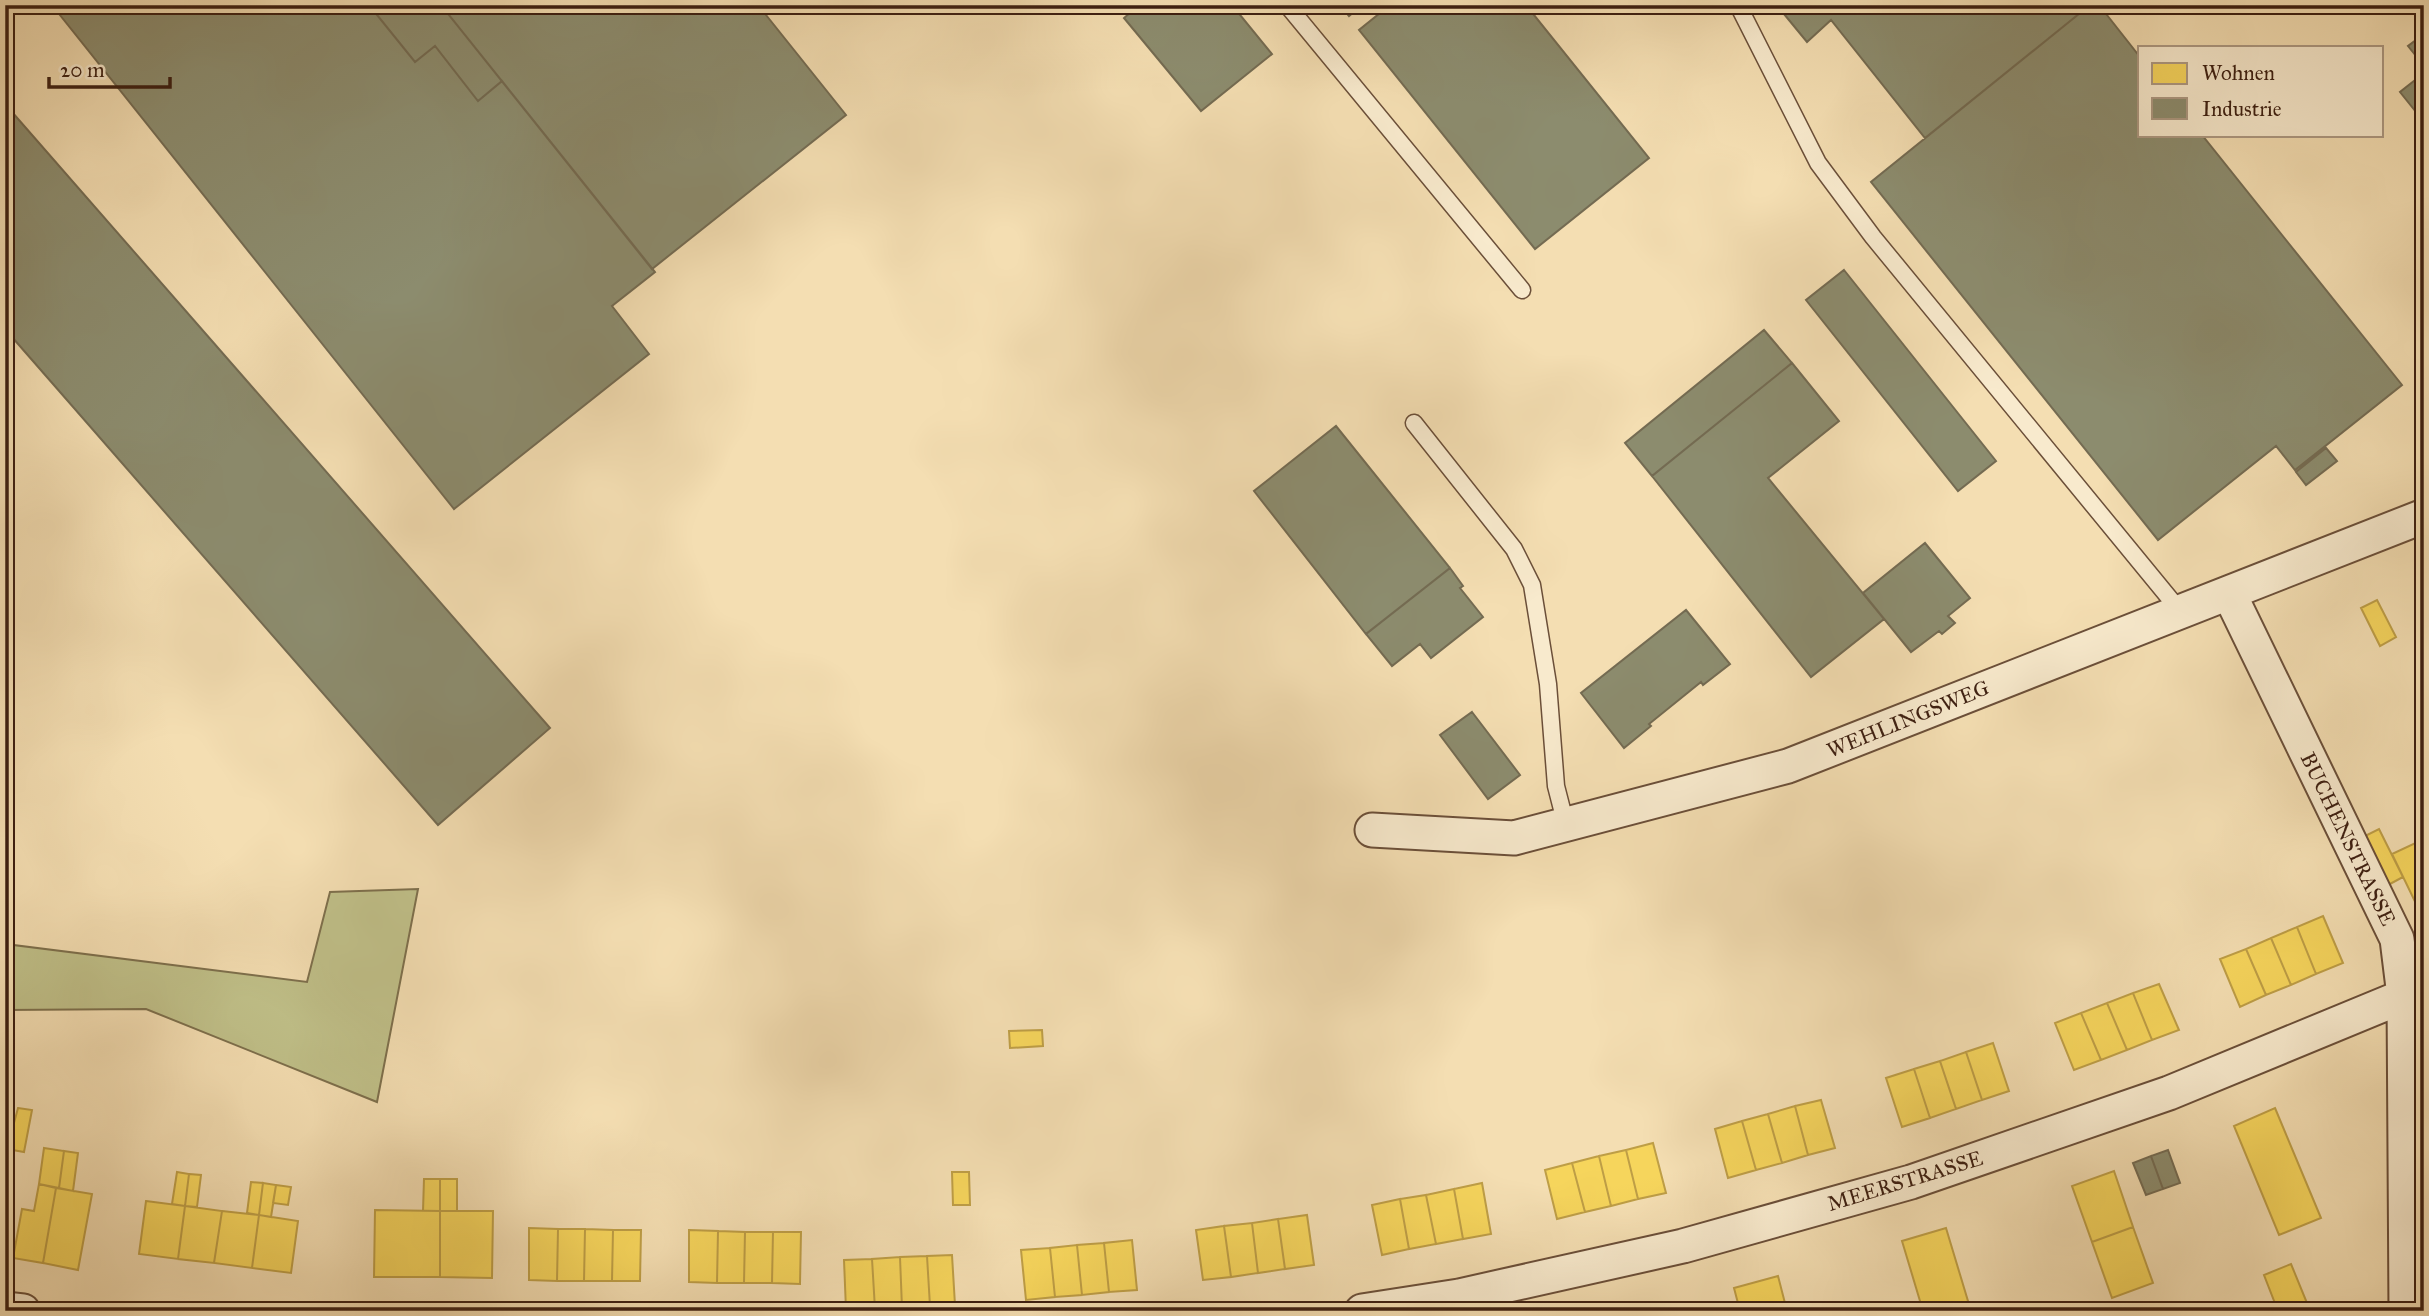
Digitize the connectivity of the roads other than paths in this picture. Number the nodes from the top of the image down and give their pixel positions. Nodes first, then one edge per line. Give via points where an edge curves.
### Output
1 (1287, 5) edge
2 (1738, 5) edge
3 (1522, 290) dead end
4 (1414, 423) dead end
5 (2424, 516) edge
6 (2229, 593) junction
7 (2179, 611) junction
8 (1566, 825) junction
9 (1372, 830) dead end
10 (2414, 986) edge
11 (1459, 1303) edge
12 (5, 1309) edge
13 (23, 1311) edge
14 (1362, 1311) edge
15 (2406, 1311) edge

1 - 3 lane
2 - 7 lane via 1818,163 1873,237
4 - 8 lane via 1514,549 1532,585 1548,684 1556,786
5 - 6 street, WEHLINGSWEG
6 - 7 street, WEHLINGSWEG
6 - 10 street, BUCHENSTRASSE via 2397,939
7 - 8 street, WEHLINGSWEG via 1788,766
8 - 9 street, WEHLINGSWEG via 1514,838
10 - 11 street, MEERSTRASSE via 2169,1093 1911,1182
10 - 15 street, BUCHENSTRASSE
11 - 14 street, MEERSTRASSE
12 - 13 street

